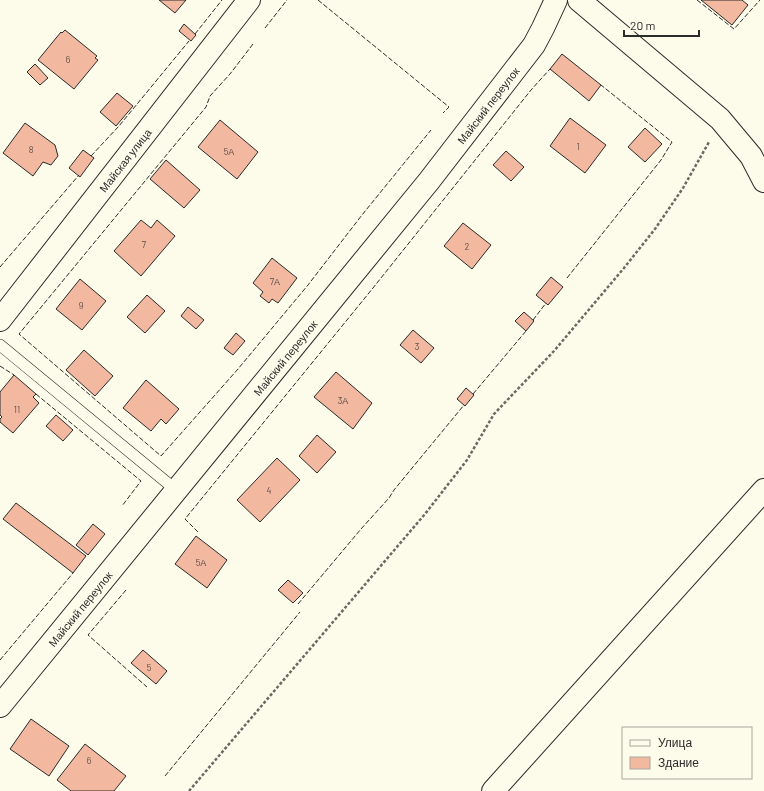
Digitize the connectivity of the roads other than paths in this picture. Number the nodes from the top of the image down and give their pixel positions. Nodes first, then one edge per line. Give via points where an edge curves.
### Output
1 (249, 0) edge
2 (556, 0) edge
3 (579, 0) edge
4 (764, 182) edge
5 (0, 320) edge
6 (0, 344) edge
7 (176, 490) junction
8 (764, 490) edge
9 (0, 706) edge
10 (493, 791) edge

1 - 5 street, Майская улица
2 - 7 street, Майский переулок via 534,45 429,181
3 - 4 street via 720,119 752,156
6 - 7 lane
7 - 9 street, Майский переулок
8 - 10 street

